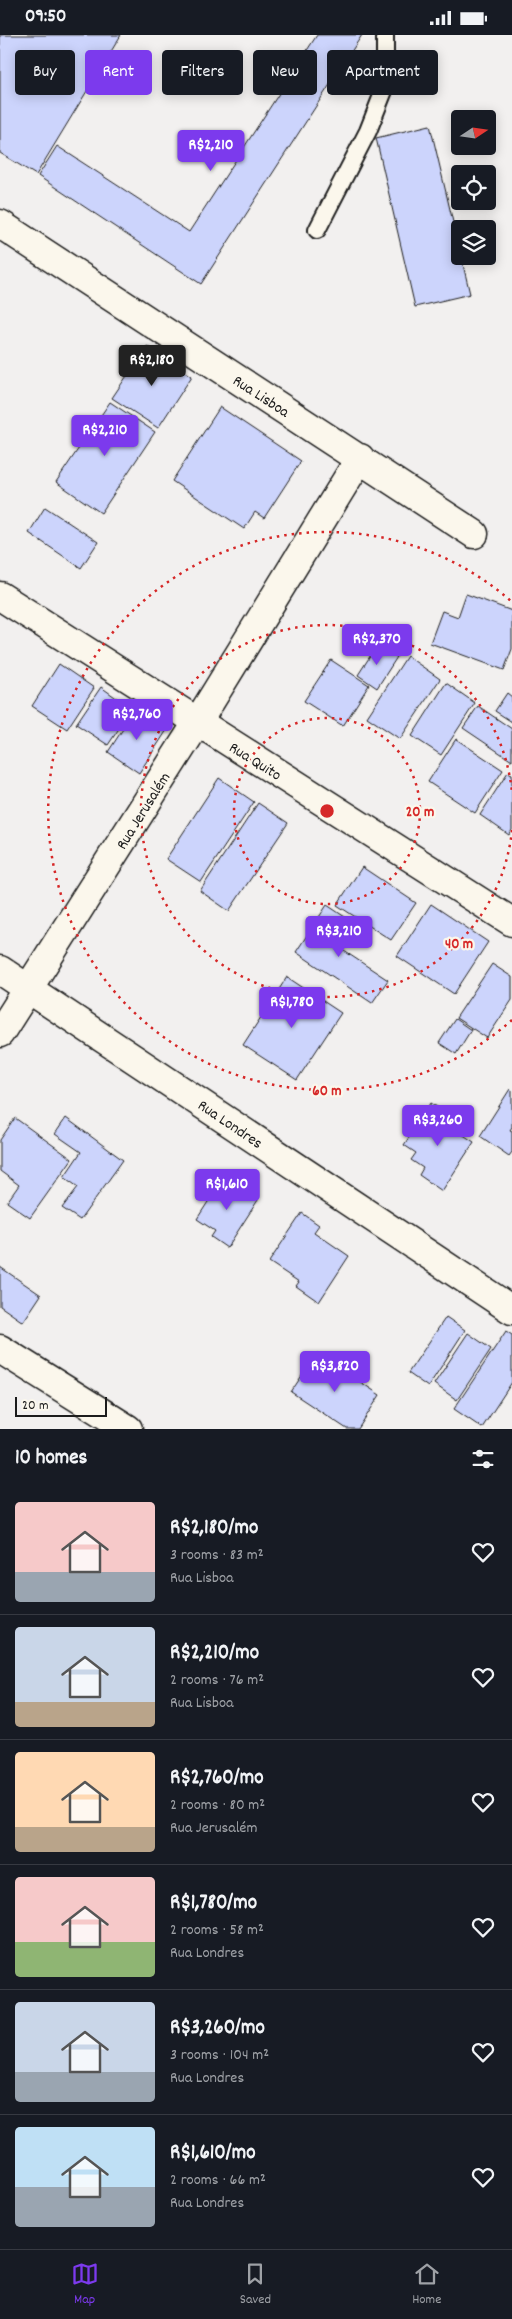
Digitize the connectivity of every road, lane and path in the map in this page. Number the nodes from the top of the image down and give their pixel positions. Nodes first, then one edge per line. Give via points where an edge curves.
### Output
1 (385, 35) edge
2 (0, 224) edge
3 (317, 230) dead end
4 (360, 458) junction
5 (474, 534) dead end
6 (0, 596) edge
7 (198, 723) junction
8 (512, 922) edge
9 (0, 970) edge
10 (29, 989) junction
11 (0, 1033) edge
12 (512, 1309) edge
13 (0, 1349) edge
14 (128, 1429) edge

1 - 3 lane via 385,88 368,131
2 - 4 street, Rua Lisboa
4 - 5 street, Rua Lisboa
4 - 7 street, Rua Jerusalém
6 - 7 street, Rua Quito
7 - 8 street, Rua Quito
7 - 10 street, Rua Jerusalém
9 - 10 street, Rua Londres
10 - 11 street, Rua Jerusalém
10 - 12 street, Rua Londres
13 - 14 street

